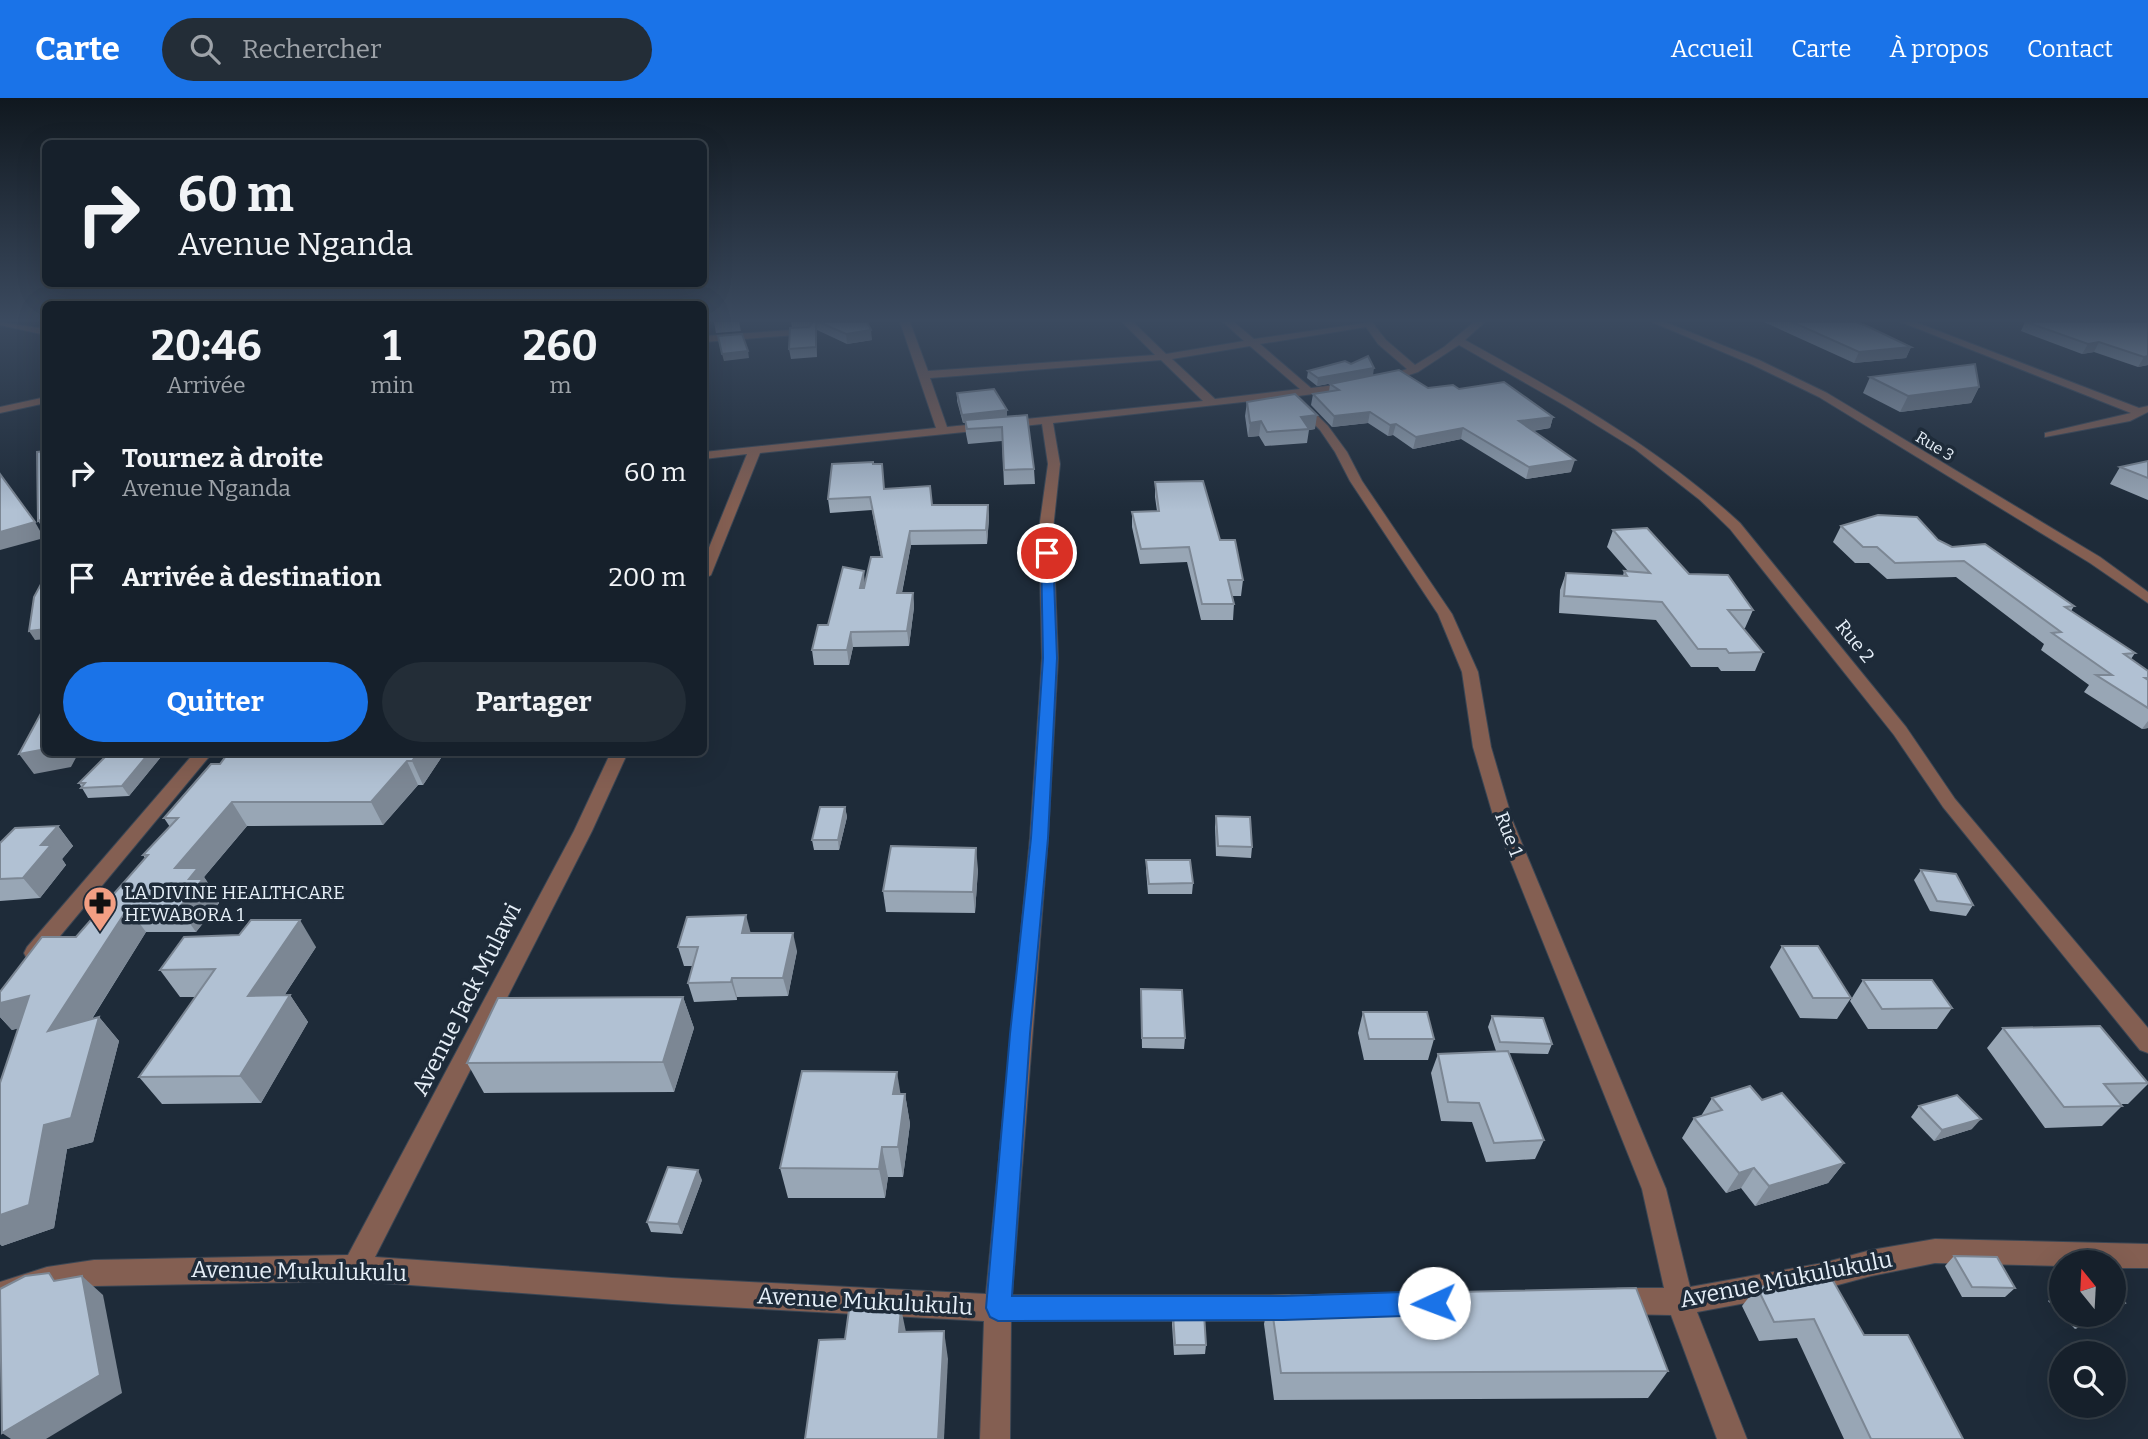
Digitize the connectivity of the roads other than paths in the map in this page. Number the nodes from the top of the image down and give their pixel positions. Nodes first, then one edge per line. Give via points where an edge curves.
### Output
1 (926, 385) edge
2 (1193, 385) edge
3 (1293, 385) edge
4 (1353, 385) edge
5 (1532, 385) edge
6 (1802, 385) edge
7 (2075, 385) edge
8 (1301, 393) junction
9 (42, 401) edge
10 (1212, 403) junction
11 (0, 410) edge
12 (2143, 410) edge
13 (1047, 419) junction
14 (942, 428) junction
15 (2049, 435) dead end
16 (755, 449) junction
17 (707, 455) edge
18 (707, 568) edge
19 (2148, 599) edge
20 (202, 756) edge
21 (618, 756) edge
22 (18, 972) edge
23 (2148, 1044) edge
24 (2148, 1256) edge
25 (355, 1268) junction
26 (0, 1295) edge
27 (1588, 1300) edge
28 (1680, 1302) junction
29 (1310, 1307) edge
30 (998, 1308) junction
31 (995, 1439) edge
32 (1732, 1439) edge

1 - 14 street
2 - 10 street
3 - 8 street, Rue 1
4 - 8 street
5 - 23 street, Rue 2 via 1648,454 1735,526 1900,730 1949,803
6 - 19 street, Rue 3 via 2084,553
7 - 12 street
8 - 10 street
8 - 28 street, Rue 1 via 1445,614 1465,660 1491,784 1654,1189
9 - 11 street
10 - 13 street
12 - 15 street via 2130,418
13 - 14 street
13 - 30 street via 1054,464 1046,529 1050,658 1040,838
14 - 16 street
16 - 17 street
16 - 18 street
20 - 22 street
21 - 25 street, Avenue Jack Mulawi
24 - 28 street, Avenue Mukulukulu via 1935,1251
25 - 26 street, Avenue Mukulukulu via 94,1273 47,1280
25 - 30 street, Avenue Mukulukulu
27 - 28 street, Avenue Mukulukulu
28 - 32 street, Rue 1
29 - 30 street, Avenue Mukulukulu
30 - 31 street

